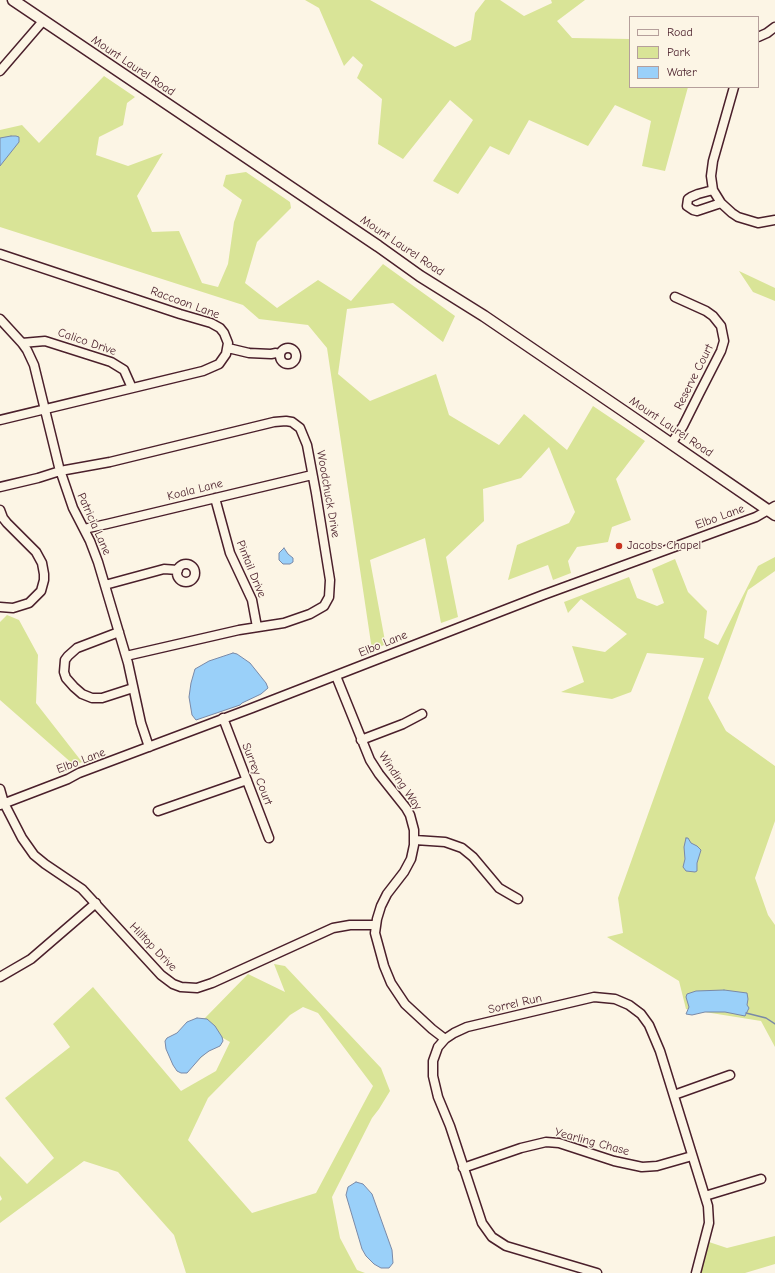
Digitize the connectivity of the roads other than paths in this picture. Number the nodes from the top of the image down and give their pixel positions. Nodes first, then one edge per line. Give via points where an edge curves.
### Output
1 (13, 0) edge
2 (43, 21) junction
3 (775, 26) edge
4 (759, 37) edge
5 (0, 71) edge
6 (734, 88) edge
7 (713, 190) junction
8 (721, 203) junction
9 (775, 220) edge
10 (0, 254) edge
11 (675, 297) dead end
12 (0, 319) edge
13 (22, 343) junction
14 (228, 348) junction
15 (280, 355) dead end
16 (132, 388) junction
17 (44, 410) junction
18 (0, 420) edge
19 (671, 444) junction
20 (60, 471) junction
21 (312, 475) junction
22 (0, 487) edge
23 (215, 498) junction
24 (0, 510) edge
25 (773, 511) edge
26 (84, 529) junction
27 (178, 570) dead end
28 (105, 584) junction
29 (0, 607) edge
30 (257, 627) junction
31 (119, 632) junction
32 (126, 656) junction
33 (336, 676) junction
34 (133, 688) junction
35 (422, 714) dead end
36 (224, 718) junction
37 (361, 740) junction
38 (149, 747) junction
39 (247, 780) junction
40 (0, 789) edge
41 (2, 804) edge
42 (158, 811) dead end
43 (269, 838) dead end
44 (415, 840) junction
45 (518, 899) dead end
46 (96, 903) junction
47 (376, 925) junction
48 (0, 977) edge
49 (445, 1039) junction
50 (730, 1075) dead end
51 (674, 1096) junction
52 (692, 1156) junction
53 (463, 1168) junction
54 (761, 1178) dead end
55 (705, 1196) junction
56 (598, 1273) edge
57 (696, 1273) edge

1 - 2 main road, Mount Laurel Road
2 - 5 street
2 - 19 main road, Mount Laurel Road
3 - 4 street
6 - 7 street via 713,161
7 - 8 street
7 - 8 street via 691,197 687,206 697,211
8 - 9 street via 744,219 758,223
10 - 14 street, Raccoon Lane via 211,323 224,333
11 - 19 street, Reserve Court via 713,316 721,326 724,338 721,352
12 - 13 street, Patricia Lane
13 - 16 street, Calico Drive via 45,341 111,362 124,370
13 - 17 street, Patricia Lane via 34,365
14 - 15 street via 249,353
14 - 16 street via 219,364 209,369
16 - 17 street
17 - 18 street
17 - 20 street, Patricia Lane
19 - 25 main road, Mount Laurel Road
20 - 21 street, Woodchuck Drive via 110,462 286,420 296,424 304,433
20 - 22 street, Woodchuck Drive
20 - 26 street, Patricia Lane via 73,508
21 - 23 street, Koala Lane
21 - 30 street, Woodchuck Drive via 330,580 329,597 324,606 310,614 284,623
23 - 26 street, Koala Lane
23 - 30 street, Pintail Drive via 230,553 252,600
24 - 29 street via 7,523 36,552 42,563 44,580 41,591 29,603 13,608
25 - 33 street, Elbo Lane via 543,595
26 - 28 street, Patricia Lane
27 - 28 street via 164,569
28 - 31 street, Patricia Lane
30 - 32 street, Woodchuck Drive
31 - 32 street, Patricia Lane
31 - 34 street via 77,648 65,660 64,672 74,687 92,698 102,698
32 - 34 street, Patricia Lane
33 - 36 street, Elbo Lane
33 - 37 street, Winding Way
34 - 38 street, Patricia Lane
35 - 37 street
36 - 38 street, Elbo Lane
36 - 39 street, Surrey Court
37 - 44 street, Winding Way via 374,767 406,808 413,823
38 - 41 street, Elbo Lane
39 - 42 street
39 - 43 street, Surrey Court
40 - 41 street, Hilltop Drive
41 - 46 street, Hilltop Drive via 34,855 82,889
44 - 45 street via 445,842 462,848 499,888
44 - 47 street, Winding Way via 411,859 383,900
46 - 47 street, Hilltop Drive via 167,980 181,988 189,989 227,977 334,928
46 - 48 street via 34,956
47 - 49 street, Winding Way via 375,933 380,954 394,989 414,1013
49 - 51 street, Sorrel Run via 467,1027 587,998 616,999 635,1009 649,1025
49 - 53 street, Sorrel Run via 435,1054 433,1076
50 - 51 street
51 - 52 street, Sorrel Run
52 - 53 street, Yearling Chase via 657,1166 642,1167 614,1161 559,1143 546,1142
52 - 55 street, Sorrel Run
53 - 56 street, Sorrel Run via 482,1223 498,1242 514,1250
54 - 55 street
55 - 57 street, Sorrel Run via 709,1223

